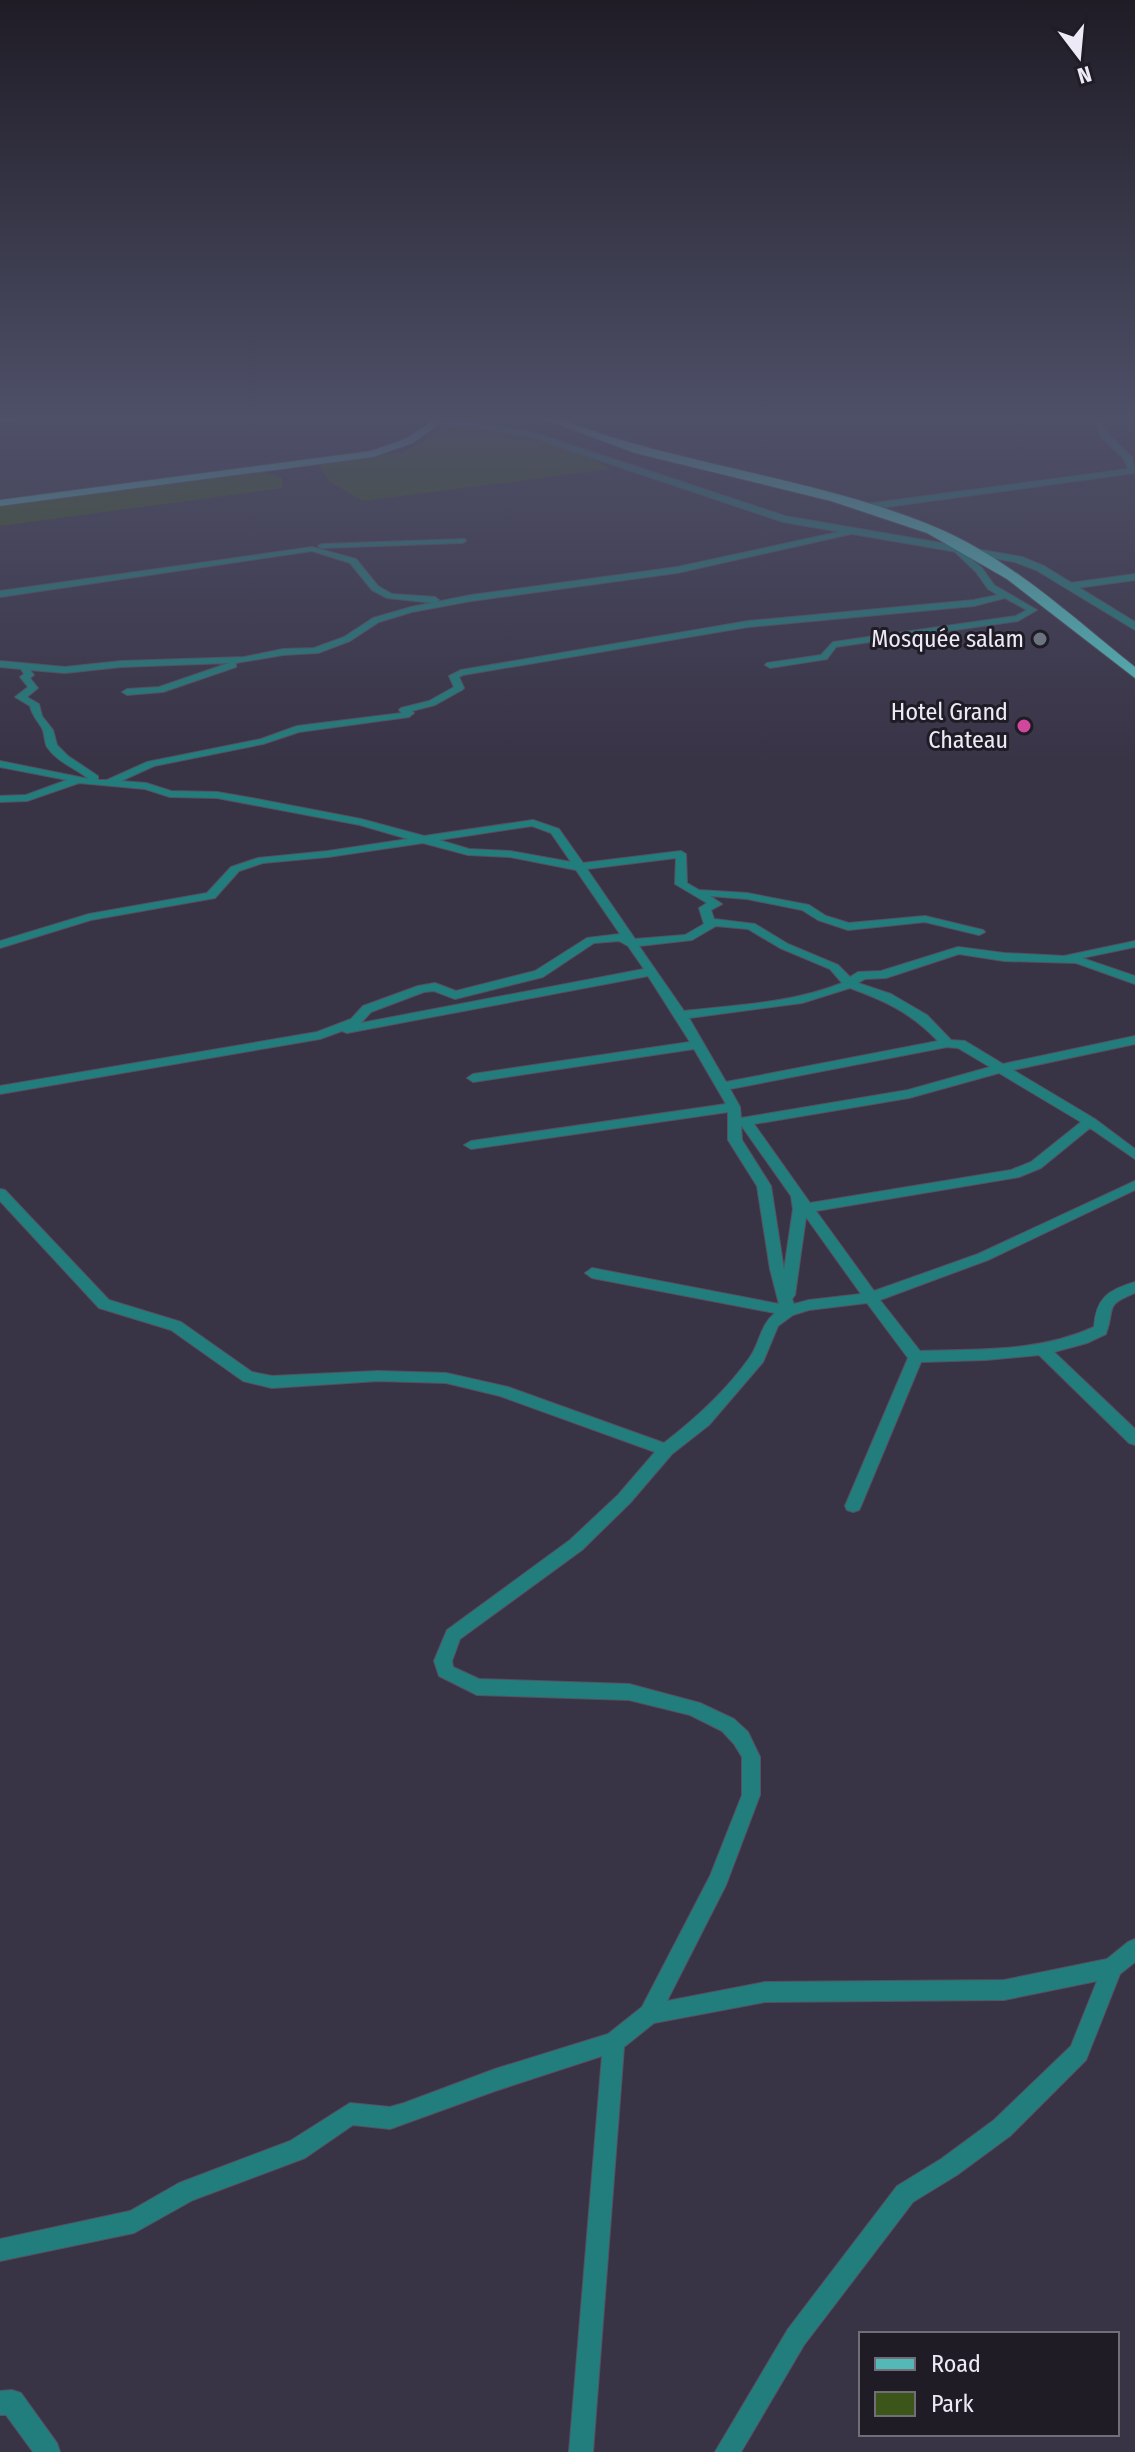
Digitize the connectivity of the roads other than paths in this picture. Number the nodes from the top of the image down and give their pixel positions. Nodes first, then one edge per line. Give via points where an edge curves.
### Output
1 (934, 531) edge
2 (848, 532) joint
3 (462, 541) dead end
4 (956, 548) junction
5 (312, 549) junction
6 (972, 550) junction
7 (545, 577) dead end
8 (1135, 577) edge
9 (560, 586) junction
10 (1070, 586) junction
11 (1003, 593) junction
12 (0, 594) edge
13 (447, 603) junction
14 (1135, 627) edge
15 (244, 660) junction
16 (1, 664) edge
17 (770, 665) dead end
18 (25, 669) junction
19 (1135, 674) edge
20 (127, 692) dead end
21 (0, 764) edge
22 (78, 779) junction
23 (104, 782) junction
24 (0, 799) edge
25 (424, 841) junction
26 (580, 867) junction
27 (687, 887) junction
28 (709, 922) junction
29 (979, 932) dead end
30 (631, 943) junction
31 (1135, 944) edge
32 (0, 945) edge
33 (1066, 960) junction
34 (648, 972) junction
35 (1135, 980) edge
36 (851, 985) junction
37 (681, 1015) junction
38 (337, 1030) junction
39 (1135, 1040) edge
40 (947, 1043) junction
41 (696, 1045) junction
42 (998, 1069) junction
43 (473, 1078) dead end
44 (723, 1086) junction
45 (0, 1090) edge
46 (734, 1107) junction
47 (1090, 1122) junction
48 (471, 1145) dead end
49 (1135, 1155) edge
50 (1135, 1185) edge
51 (0, 1193) edge
52 (802, 1200) junction
53 (592, 1273) dead end
54 (1135, 1287) edge
55 (871, 1298) junction
56 (788, 1311) junction
57 (1041, 1348) junction
58 (916, 1357) junction
59 (1135, 1439) edge
60 (666, 1450) junction
61 (853, 1506) dead end
62 (1135, 1949) edge
63 (1112, 1968) junction
64 (649, 2014) junction
65 (614, 2042) junction
66 (0, 2250) edge
67 (0, 2403) edge
68 (48, 2452) edge
69 (581, 2452) edge
70 (727, 2452) edge

1 - 6 highway
2 - 4 street
2 - 9 street via 677,570
3 - 5 street
4 - 6 street
4 - 11 street
5 - 12 street
5 - 13 street via 353,561 375,588 390,596
6 - 10 street via 1018,559
6 - 19 highway
7 - 9 street
8 - 10 street
9 - 13 street
10 - 14 street
11 - 17 street via 1033,610 1018,618 842,643 824,657
11 - 23 street via 974,603 748,624 461,673 454,676 459,688 404,710 406,715 297,729 151,764
13 - 15 street via 376,620 315,651
15 - 18 street
15 - 20 street via 160,690
16 - 18 street
18 - 23 street via 33,688 20,697 34,704 56,752
21 - 22 street
22 - 23 street
22 - 24 street via 27,798
23 - 25 street via 257,802 361,822
25 - 26 street
25 - 26 street via 533,823 555,831
25 - 32 street via 243,864 211,896 89,917
26 - 27 street via 681,854 681,884
26 - 30 street
27 - 28 street via 716,904 705,908
27 - 29 street via 805,907 848,927 925,919
28 - 30 street via 707,929 688,938
28 - 36 street via 751,926 834,967
30 - 34 street
30 - 38 street via 621,937 591,940 550,969 478,990 455,995 435,987 422,989 367,1009
31 - 33 street via 1072,954
33 - 35 street
33 - 36 street via 958,950 882,975 862,975
34 - 37 street
34 - 38 street
36 - 37 street via 827,995
36 - 40 street via 887,997 923,1018
37 - 41 street
38 - 45 street
39 - 42 street
40 - 42 street via 961,1044
40 - 44 street
41 - 43 street
41 - 44 street
42 - 47 street
42 - 52 street via 909,1094 745,1121
44 - 46 street
46 - 48 street
46 - 56 street via 735,1140 764,1186
47 - 49 street
47 - 52 street via 1036,1165 1014,1174
50 - 55 street via 983,1257
51 - 60 street via 104,1304 176,1326 248,1377 272,1382 446,1378 503,1391
52 - 55 street
52 - 56 street
53 - 56 street
54 - 57 street via 1111,1297 1101,1330 1084,1340
55 - 56 street
55 - 58 street
56 - 60 street via 772,1323 758,1358 733,1387 703,1421
57 - 58 street
57 - 59 street
58 - 61 street
60 - 64 street via 576,1545 453,1635 443,1661 450,1676 477,1687 629,1692 694,1708 715,1716 741,1738 751,1757 751,1795 719,1879
62 - 63 street
63 - 64 street via 1004,1990 765,1992
63 - 70 street via 1079,2053 1002,2128 905,2194 796,2337
64 - 65 street
65 - 66 street via 390,2118 350,2114 297,2150 187,2191 134,2222
65 - 69 street
67 - 68 street via 12,2402

